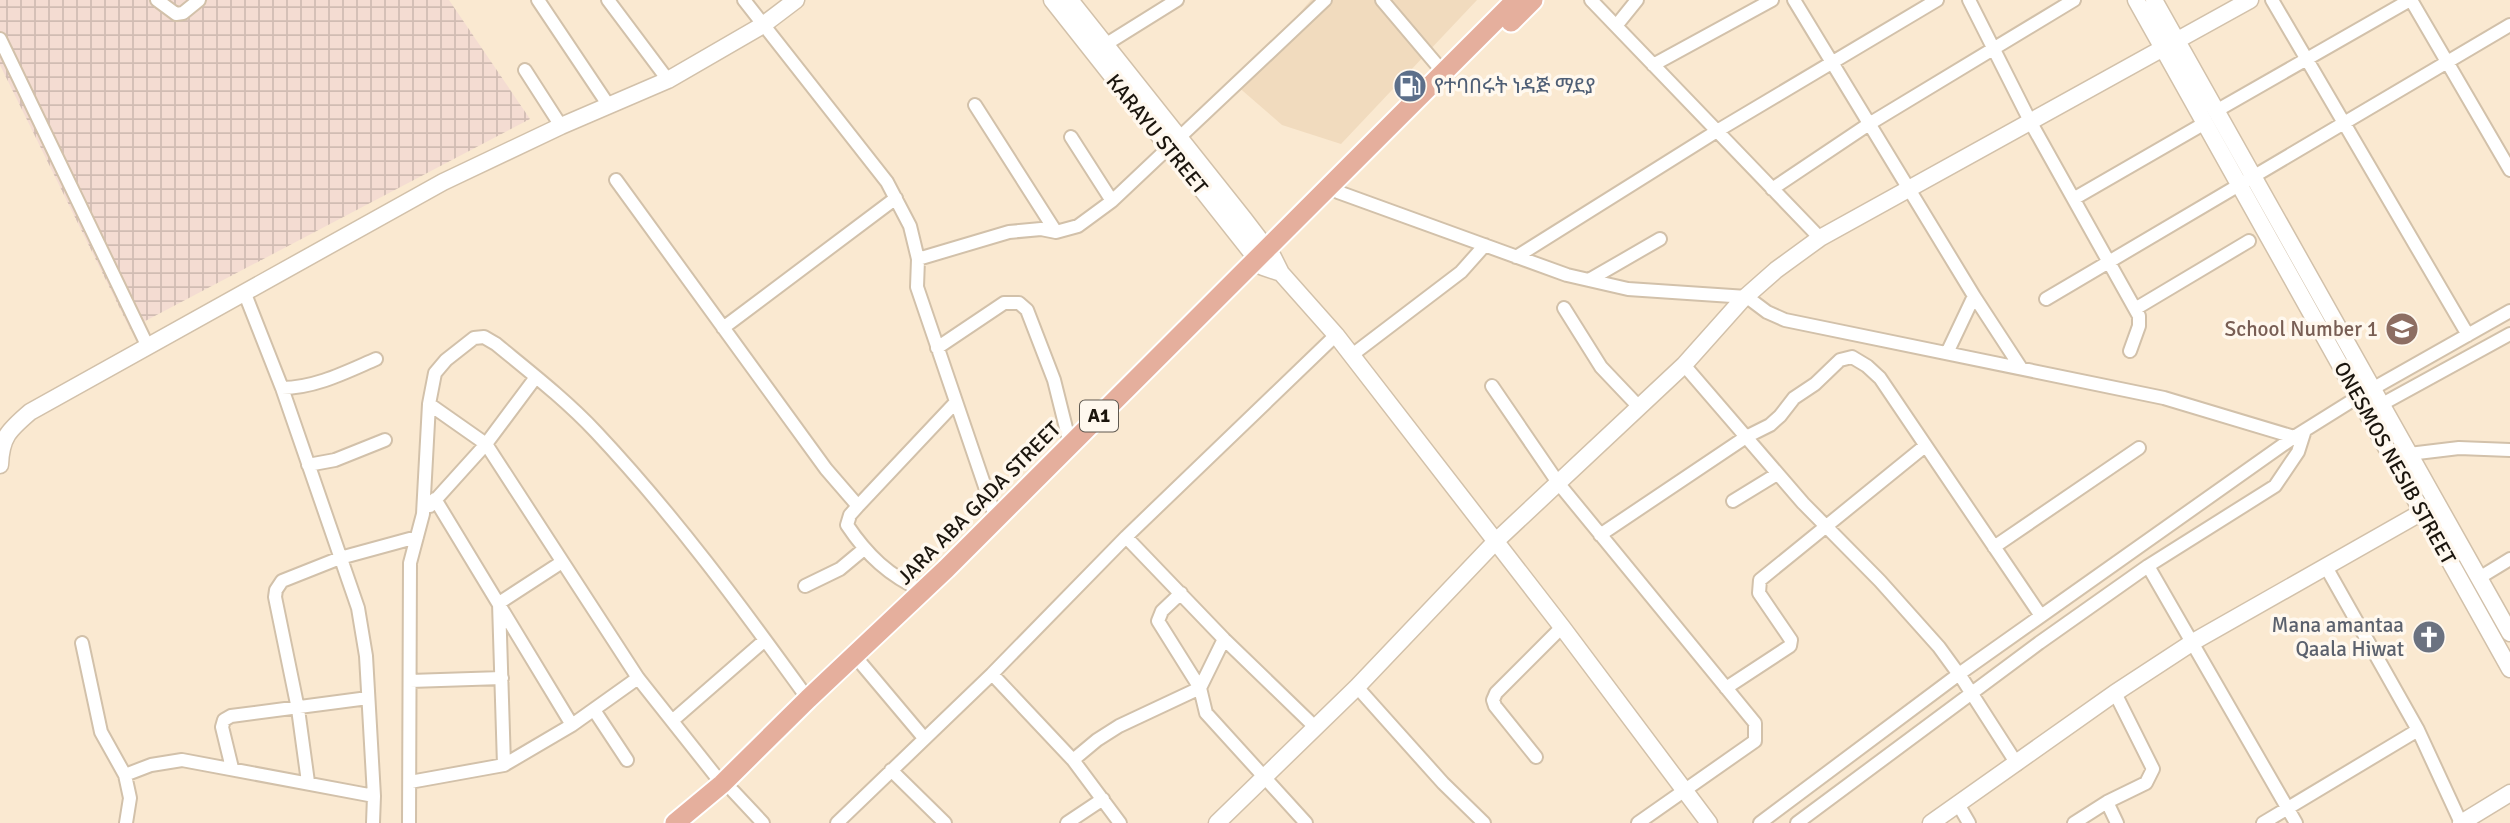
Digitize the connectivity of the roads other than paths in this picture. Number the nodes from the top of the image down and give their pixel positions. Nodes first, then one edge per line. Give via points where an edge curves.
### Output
1 (157, 0) edge
2 (199, 0) edge
3 (538, 0) edge
4 (608, 0) edge
5 (744, 0) edge
6 (796, 0) edge
7 (1052, 0) edge
8 (1070, 0) edge
9 (1177, 0) edge
10 (1325, 0) edge
11 (1382, 0) edge
12 (1519, 0) edge
13 (1591, 0) edge
14 (1637, 0) edge
15 (1772, 0) edge
16 (1794, 0) edge
17 (1937, 0) edge
18 (1969, 0) edge
19 (2074, 0) edge
20 (2136, 0) edge
21 (2154, 0) edge
22 (2250, 0) edge
23 (2272, 0) edge
24 (2411, 0) edge
25 (2510, 24) edge
26 (763, 25) junction
27 (1616, 26) junction
28 (0, 38) edge
29 (2170, 45) junction
30 (1994, 47) junction
31 (1099, 49) junction
32 (2307, 59) junction
33 (1832, 62) junction
34 (2447, 62) junction
35 (1653, 65) junction
36 (525, 70) dead end
37 (1443, 72) junction
38 (668, 80) junction
39 (975, 105) dead end
40 (608, 106) junction
41 (2210, 117) junction
42 (2031, 122) junction
43 (2344, 123) junction
44 (1870, 124) junction
45 (561, 126) junction
46 (1717, 131) junction
47 (1071, 137) dead end
48 (1173, 142) junction
49 (2510, 170) edge
50 (616, 180) dead end
51 (2246, 181) junction
52 (1772, 189) junction
53 (1909, 190) junction
54 (1338, 192) junction
55 (896, 198) junction
56 (2075, 198) junction
57 (1112, 201) junction
58 (1056, 232) junction
59 (1820, 238) junction
60 (1660, 239) dead end
61 (2249, 241) dead end
62 (1485, 245) junction
63 (1516, 257) junction
64 (918, 259) junction
65 (1268, 261) junction
66 (2109, 262) junction
67 (1589, 280) junction
68 (245, 294) junction
69 (1974, 296) junction
70 (1744, 299) junction
71 (2046, 299) dead end
72 (1564, 308) dead end
73 (2135, 309) junction
74 (2510, 312) edge
75 (723, 328) junction
76 (2510, 334) edge
77 (1336, 335) junction
78 (2468, 335) junction
79 (148, 346) junction
80 (937, 348) junction
81 (2130, 351) dead end
82 (1947, 353) junction
83 (1352, 355) junction
84 (376, 359) dead end
85 (1684, 365) junction
86 (2021, 368) junction
87 (536, 377) junction
88 (1492, 386) dead end
89 (282, 388) junction
90 (2365, 393) junction
91 (955, 403) junction
92 (429, 404) junction
93 (1639, 407) junction
94 (2374, 409) junction
95 (2300, 433) junction
96 (1745, 437) junction
97 (386, 440) dead end
98 (486, 444) junction
99 (1070, 444) junction
100 (1925, 446) junction
101 (2139, 448) dead end
102 (2510, 450) edge
103 (2409, 454) junction
104 (308, 465) junction
105 (0, 466) edge
106 (1777, 474) junction
107 (1559, 484) junction
108 (435, 499) junction
109 (1733, 501) dead end
110 (858, 506) junction
111 (2422, 512) junction
112 (423, 514) junction
113 (996, 519) junction
114 (1826, 527) junction
115 (1600, 534) junction
116 (417, 537) junction
117 (1126, 537) junction
118 (1496, 541) junction
119 (1994, 547) junction
120 (864, 549) junction
121 (340, 558) junction
122 (2510, 559) edge
123 (562, 562) junction
124 (2148, 566) junction
125 (2326, 567) junction
126 (2479, 578) junction
127 (805, 586) dead end
128 (923, 591) junction
129 (1181, 593) junction
130 (499, 603) junction
131 (2041, 616) junction
132 (1562, 627) junction
133 (2510, 633) edge
134 (1224, 639) junction
135 (765, 640) junction
136 (2193, 642) junction
137 (82, 643) dead end
138 (860, 662) junction
139 (2510, 669) edge
140 (992, 674) junction
141 (1959, 674) junction
142 (502, 678) junction
143 (638, 678) junction
144 (410, 681) junction
145 (1357, 687) junction
146 (1199, 688) junction
147 (1726, 688) junction
148 (1972, 692) junction
149 (2115, 693) junction
150 (368, 698) junction
151 (808, 699) junction
152 (298, 709) junction
153 (594, 710) junction
154 (671, 721) junction
155 (572, 725) junction
156 (1315, 727) junction
157 (2417, 730) junction
158 (924, 738) junction
159 (1536, 757) dead end
160 (627, 760) dead end
161 (1073, 760) junction
162 (2017, 764) junction
163 (504, 765) junction
164 (232, 768) junction
165 (891, 770) junction
166 (125, 775) junction
167 (1263, 776) junction
168 (308, 782) junction
169 (410, 782) junction
170 (727, 788) junction
171 (1685, 789) junction
172 (2510, 793) edge
173 (374, 796) junction
174 (1103, 799) junction
175 (2107, 802) junction
176 (1958, 804) junction
177 (2288, 809) junction
178 (126, 823) edge
179 (373, 823) edge
180 (409, 823) edge
181 (675, 823) edge
182 (696, 823) edge
183 (763, 823) edge
184 (837, 823) edge
185 (945, 823) edge
186 (1067, 823) edge
187 (1120, 823) edge
188 (1216, 823) edge
189 (1306, 823) edge
190 (1484, 823) edge
191 (1638, 823) edge
192 (1709, 823) edge
193 (1760, 823) edge
194 (1797, 823) edge
195 (1931, 823) edge
196 (1969, 823) edge
197 (2074, 823) edge
198 (2118, 823) edge
199 (2263, 823) edge
200 (2296, 823) edge
201 (2461, 823) edge

1 - 2 street via 176,14
3 - 40 street
4 - 38 street
5 - 26 street
6 - 26 street
7 - 31 street, KARAYU STREET
8 - 31 street, KARAYU STREET
9 - 31 street
10 - 48 street
11 - 37 street
12 - 37 main road, JARA ABA GADA STREET / A1
12 - 54 main road, JARA ABA GADA STREET / A1
13 - 27 street
14 - 27 street
15 - 35 street
16 - 33 street
17 - 33 street
18 - 30 street
19 - 30 street
20 - 29 street, ONESMOS NESIB STREET
21 - 29 street, ONESMOS NESIB STREET
22 - 29 street
23 - 32 street
24 - 32 street
24 - 34 street
25 - 34 street
26 - 38 street
26 - 55 street
27 - 35 street
28 - 79 street
29 - 41 street, ONESMOS NESIB STREET
29 - 42 street
30 - 42 street
30 - 44 street
31 - 48 street, KARAYU STREET
32 - 41 street
32 - 43 street
33 - 44 street
33 - 46 street
34 - 43 street
34 - 49 street
35 - 46 street
36 - 45 street
37 - 65 main road, JARA ABA GADA STREET / A1
38 - 40 street
39 - 58 street
40 - 45 street
41 - 51 street, ONESMOS NESIB STREET
41 - 56 street
42 - 53 street
42 - 56 street
43 - 51 street
43 - 78 street
44 - 52 street
44 - 53 street
45 - 68 street via 443,182
46 - 52 street
46 - 63 street
47 - 57 street
48 - 57 street
48 - 65 street, KARAYU STREET
50 - 75 street
51 - 66 street
51 - 90 street, ONESMOS NESIB STREET
52 - 59 street
53 - 59 street
53 - 69 street
54 - 62 street
54 - 65 main road, JARA ABA GADA STREET / A1
55 - 64 street via 910,226
55 - 75 street
56 - 66 street
57 - 58 street via 1078,226
58 - 64 street via 1009,232
59 - 70 street
60 - 67 street
61 - 73 street
62 - 63 street
62 - 83 street via 1461,272
63 - 67 street
64 - 80 street via 918,287
65 - 77 street, KARAYU STREET
65 - 99 main road, JARA ABA GADA STREET / A1
65 - 138 main road, JARA ABA GADA STREET / A1
66 - 71 street
66 - 73 street
67 - 70 street via 1628,289
68 - 79 street
68 - 89 street
69 - 82 street
69 - 86 street
70 - 82 street via 1785,320
70 - 85 street
72 - 93 street via 1601,367
73 - 81 street via 2139,326
74 - 78 street
75 - 110 street
76 - 94 street
77 - 83 street, KARAYU STREET
77 - 117 street
78 - 90 street
79 - 105 street via 30,412 8,431
80 - 91 street
80 - 99 street via 1004,303 1019,303 1027,310 1054,380
82 - 86 street
83 - 118 street, KARAYU STREET
84 - 89 street via 326,380
85 - 93 street
85 - 96 street
86 - 95 street
87 - 92 street via 496,344 484,337 474,338 435,373
87 - 98 street
87 - 135 street via 595,431 673,519
88 - 107 street
89 - 104 street
90 - 94 street, ONESMOS NESIB STREET
90 - 95 street
91 - 110 street
91 - 113 street
92 - 98 street
92 - 112 street
93 - 107 street
94 - 103 street, ONESMOS NESIB STREET
94 - 111 street, ONESMOS NESIB STREET
95 - 124 street via 2298,452 2275,486
95 - 131 street
96 - 100 street via 1770,425 1794,398 1840,360 1852,357 1880,378
96 - 106 street
96 - 115 street
97 - 104 street
98 - 108 street
98 - 123 street
99 - 113 main road, JARA ABA GADA STREET / A1
100 - 114 street
100 - 119 street
101 - 119 street
102 - 103 street via 2459,448
103 - 126 street, ONESMOS NESIB STREET
104 - 121 street
106 - 109 street
106 - 114 street
107 - 115 street
107 - 118 street
108 - 112 street
108 - 130 street
110 - 120 street via 847,525
111 - 125 street
111 - 139 street, ONESMOS NESIB STREET
112 - 116 street
113 - 128 main road, JARA ABA GADA STREET / A1
114 - 141 street via 1880,581
114 - 147 street via 1760,580 1759,593 1791,639 1790,646
115 - 147 street
116 - 121 street
116 - 144 street via 410,563
117 - 129 street
117 - 140 street
118 - 132 street, KARAYU STREET
118 - 145 street
119 - 131 street
120 - 127 street via 840,569
120 - 128 street via 903,582
121 - 150 street via 358,608
121 - 152 street via 282,581 276,590
122 - 126 street
123 - 130 street
123 - 143 street
124 - 136 street
124 - 148 street
125 - 136 street
125 - 157 street
126 - 133 street, ONESMOS NESIB STREET
128 - 151 main road, JARA ABA GADA STREET / A1
129 - 134 street
129 - 146 street via 1158,621
130 - 142 street
130 - 155 street
131 - 141 street
132 - 159 street via 1493,700
132 - 171 street, KARAYU STREET
134 - 146 street
134 - 156 street
135 - 151 street
135 - 154 street
136 - 149 street
136 - 177 street
137 - 166 street via 101,732
138 - 158 street
138 - 170 main road, JARA ABA GADA STREET / A1
140 - 158 street
140 - 161 street
141 - 148 street
141 - 193 street
142 - 144 street
142 - 163 street
143 - 153 street
143 - 154 street
144 - 169 street
145 - 156 street
145 - 190 street
146 - 161 street via 1119,726
146 - 167 street via 1206,713
147 - 171 street via 1755,723 1755,741
148 - 162 street
148 - 194 street
149 - 162 street
149 - 175 street via 2153,769 2146,782
150 - 152 street
150 - 173 street
151 - 170 main road, JARA ABA GADA STREET / A1
152 - 164 street via 225,720 222,727
152 - 168 street
153 - 155 street
153 - 160 street
154 - 170 street
155 - 163 street
156 - 167 street
157 - 177 street
157 - 201 street
158 - 165 street
161 - 174 street
162 - 176 street
163 - 169 street
164 - 166 street via 182,760
164 - 168 street
165 - 184 street
165 - 185 street
166 - 178 street via 130,798
167 - 188 street
167 - 189 street
168 - 173 street
169 - 180 street
170 - 181 main road, JARA ABA GADA STREET / A1
170 - 182 main road, JARA ABA GADA STREET / A1
170 - 183 street
171 - 191 street
171 - 192 street, KARAYU STREET
172 - 201 street
173 - 179 street
174 - 186 street
174 - 187 street
175 - 197 street
175 - 198 street
176 - 195 street
176 - 196 street
177 - 199 street
177 - 200 street

